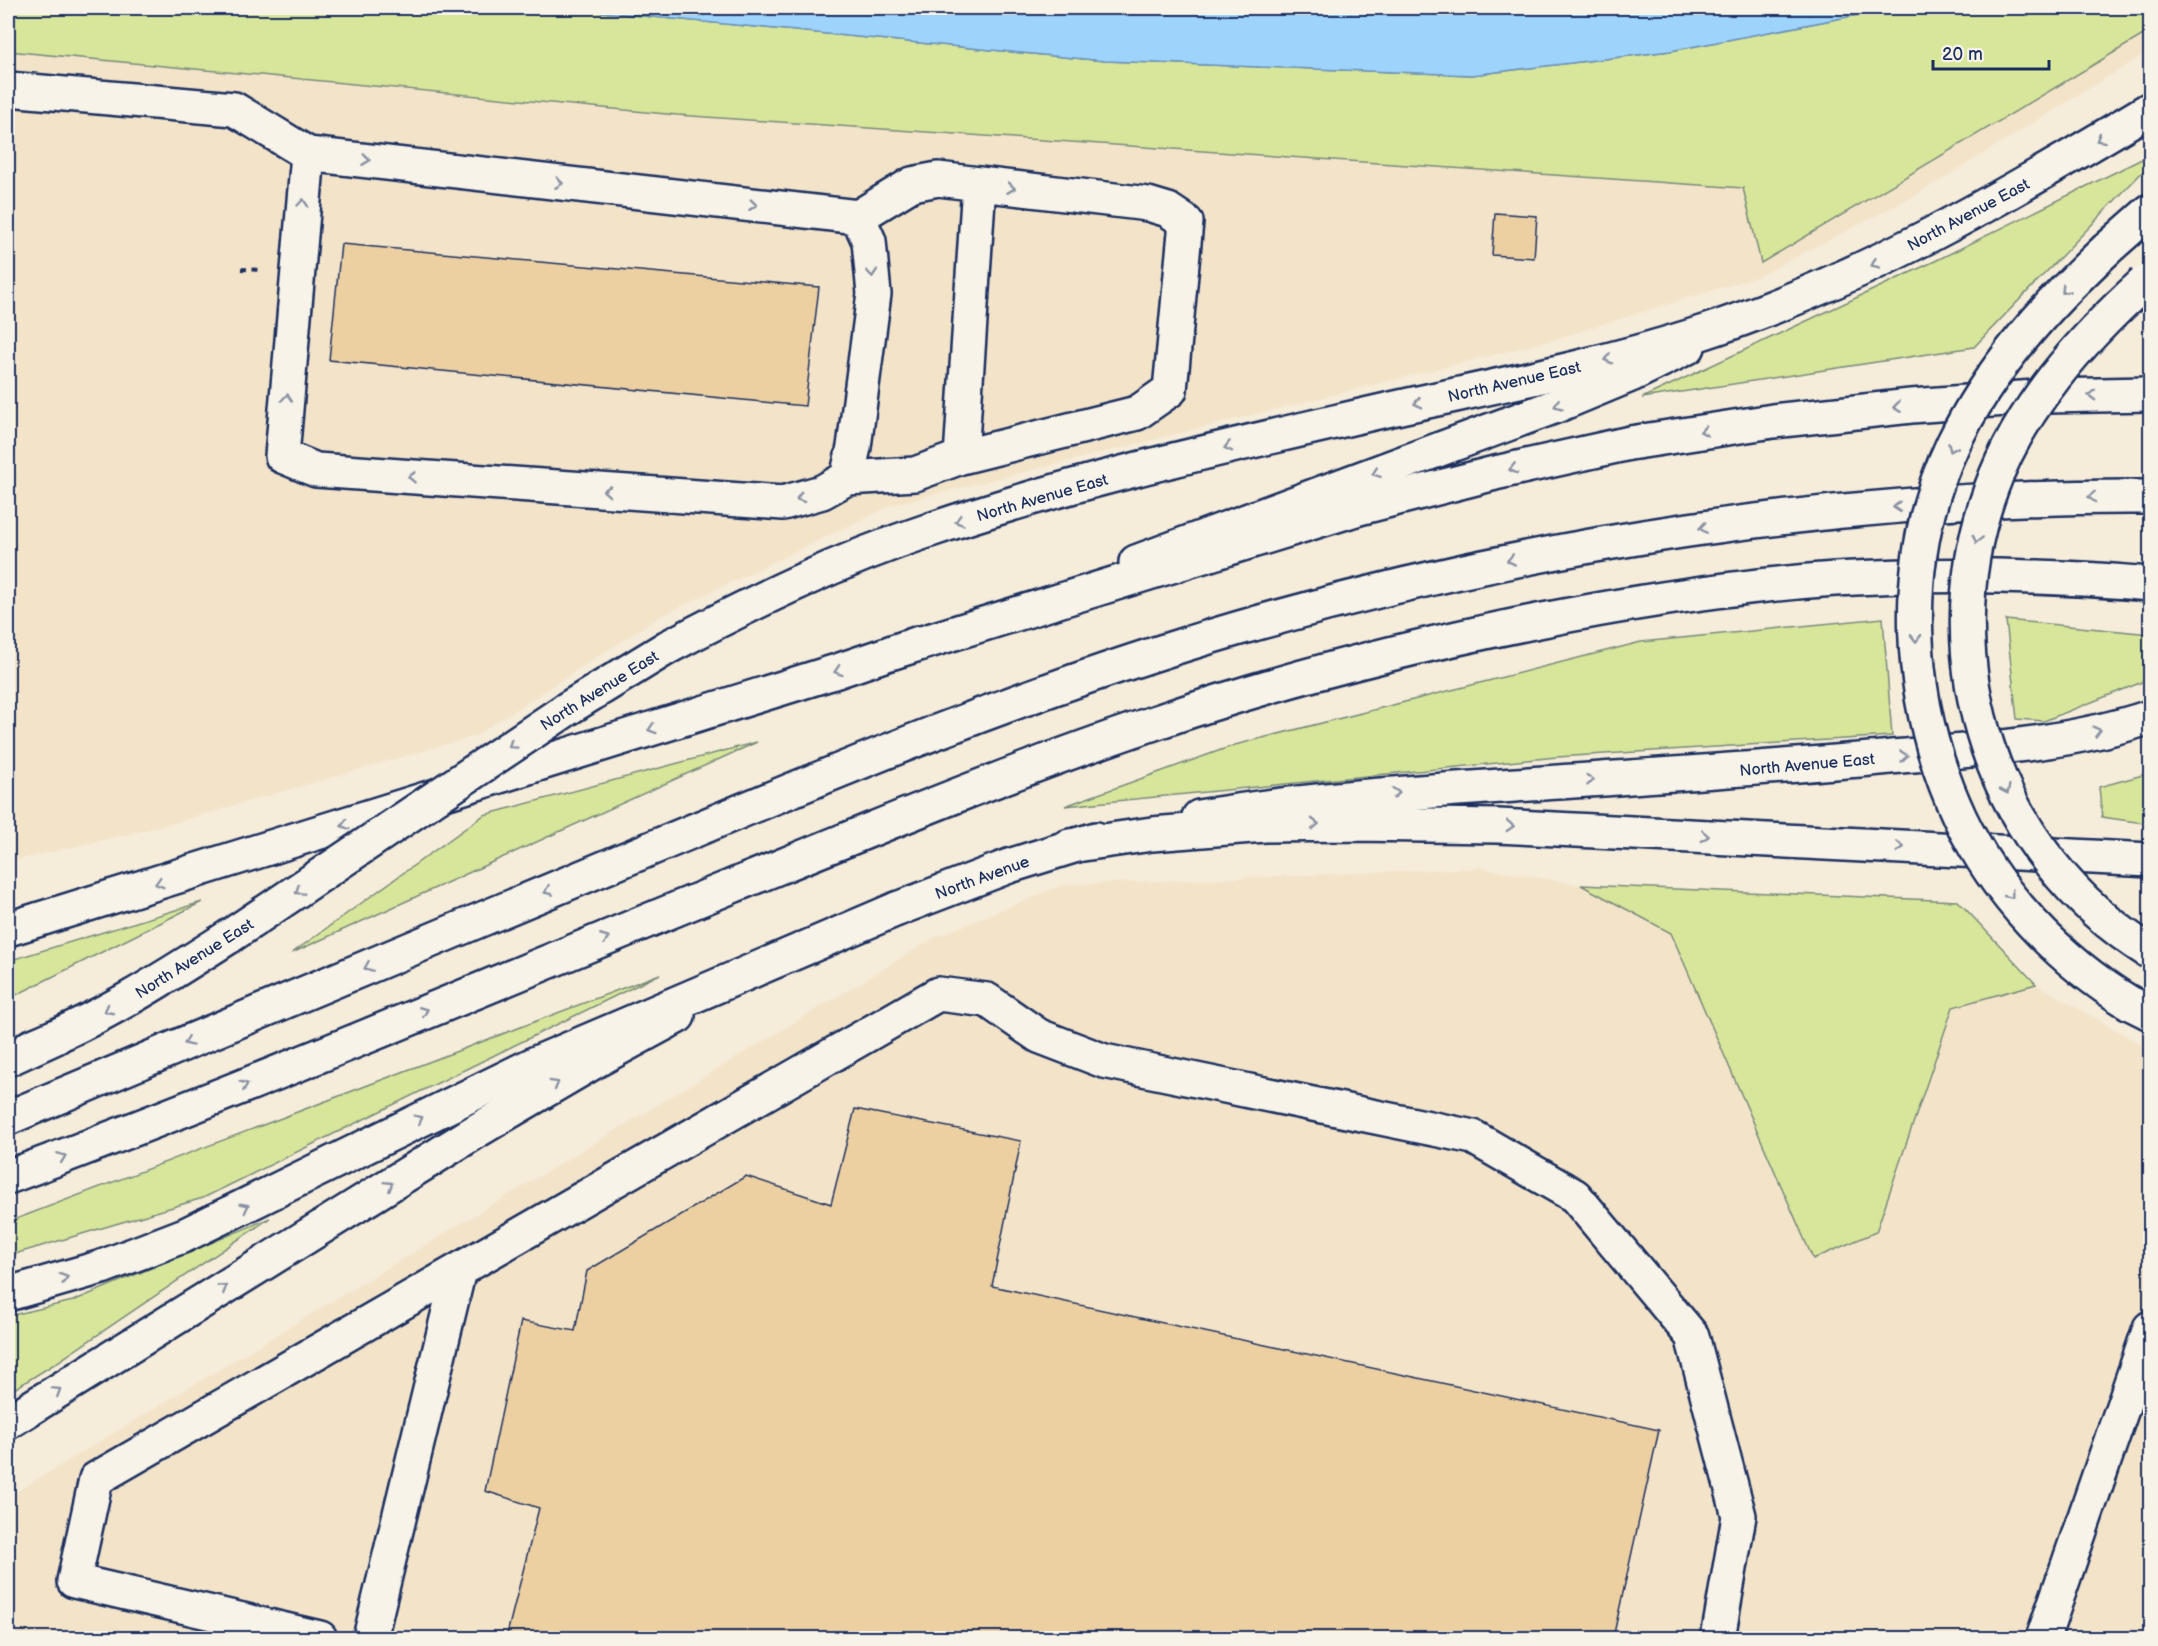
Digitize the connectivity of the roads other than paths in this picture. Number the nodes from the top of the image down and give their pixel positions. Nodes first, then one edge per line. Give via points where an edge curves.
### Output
1 (8, 89) edge
2 (2151, 109) edge
3 (308, 154) junction
4 (979, 184) junction
5 (2151, 211) edge
6 (858, 217) junction
7 (2147, 280) edge
8 (1764, 310) junction
9 (2151, 394) edge
10 (961, 457) junction
11 (847, 478) junction
12 (2151, 497) edge
13 (2151, 584) edge
14 (893, 652) junction
15 (2146, 718) edge
16 (1069, 846) junction
17 (2151, 860) edge
18 (897, 909) junction
19 (8, 929) edge
20 (2151, 952) edge
21 (2140, 1008) edge
22 (8, 1058) edge
23 (8, 1118) edge
24 (8, 1178) edge
25 (459, 1270) junction
26 (8, 1294) edge
27 (2151, 1328) edge
28 (8, 1422) edge
29 (320, 1638) edge
30 (370, 1638) edge
31 (1718, 1638) edge
32 (2043, 1638) edge

1 - 3 main road via 234,109
2 -> 8 main road, North Avenue East via 1957,222 1828,285
3 -> 6 main road
11 -> 3 main road via 822,492 783,503 316,470 282,456
4 - 6 main road via 938,179 912,184
4 - 10 main road
4 -> 10 main road via 1148,204 1168,210 1186,222 1170,390 1137,413
5 -> 21 main road, bridge via 2107,249 2026,331 1994,375 1953,444 1935,495 1922,548 1916,604 1917,658 1925,712 1939,765 1961,820 1990,871 2026,916 2067,957
6 -> 11 main road via 869,242 874,294
7 -> 20 main road, bridge via 2076,352 2016,437 1991,488 1976,542 1966,622 1970,666 1984,734 2021,820 2075,891
8 -> 14 main road via 1633,374 1556,406
8 -> 22 main road, North Avenue East, bridge via 1629,354 1228,447 1017,502 833,567 669,647 558,715 230,936 119,1004
9 -> 14 main road via 2047,396 1911,406 1773,421 1630,443 1359,508
10 - 11 main road via 915,474
12 -> 23 main road via 1936,504 1738,523 1496,563 1232,630 1064,686 796,789
24 -> 13 main road via 990,782 1156,722 1319,672 1555,618 1749,587 1928,576
14 -> 19 main road
16 -> 15 main road, North Avenue East via 1176,821 1282,805 2025,745
16 -> 17 main road via 1152,834 1265,825 1426,825
16 - 18 main road, North Avenue
26 -> 18 main road via 102,1267 185,1235 534,1064
28 -> 18 main road via 558,1082 784,961
25 - 29 main road via 96,1479 74,1581
25 - 30 main road
25 - 31 main road via 938,994 987,1000 1039,1036 1104,1061 1473,1137 1575,1196 1692,1336 1739,1516
27 - 32 main road

